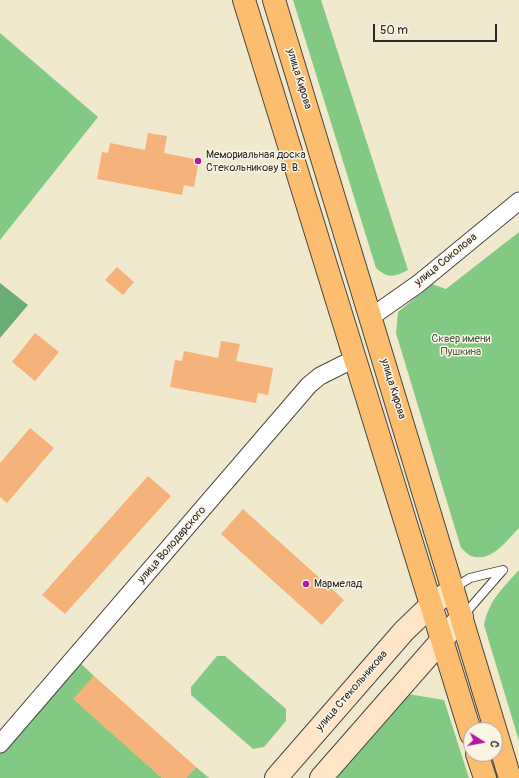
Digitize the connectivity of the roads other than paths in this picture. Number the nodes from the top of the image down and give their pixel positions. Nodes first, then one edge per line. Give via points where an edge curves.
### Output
1 (244, 0) edge
2 (274, 0) edge
3 (519, 201) edge
4 (371, 317) junction
5 (346, 332) junction
6 (354, 359) junction
7 (453, 588) junction
8 (430, 606) junction
9 (462, 617) junction
10 (442, 643) junction
11 (467, 722) edge
12 (0, 744) edge
13 (480, 762) edge
14 (276, 778) edge
15 (321, 778) edge
16 (485, 778) edge
17 (510, 778) edge

1 - 5 main road
2 - 4 main road, улица Кирова
3 - 4 street, улица Соколова via 418,284
4 - 5 main road
4 - 7 main road, улица Кирова
5 - 6 main road
6 - 8 main road
6 - 12 street, улица Володарского via 320,376 309,385
7 - 8 main road, улица Стекольникова
7 - 9 main road, улица Кирова
7 - 9 lane via 470,578 503,570
7 - 10 main road
8 - 10 main road
8 - 14 main road, улица Стекольникова via 404,631
9 - 10 main road
9 - 17 main road, улица Кирова
10 - 11 main road
10 - 15 main road via 416,669
13 - 16 main road

